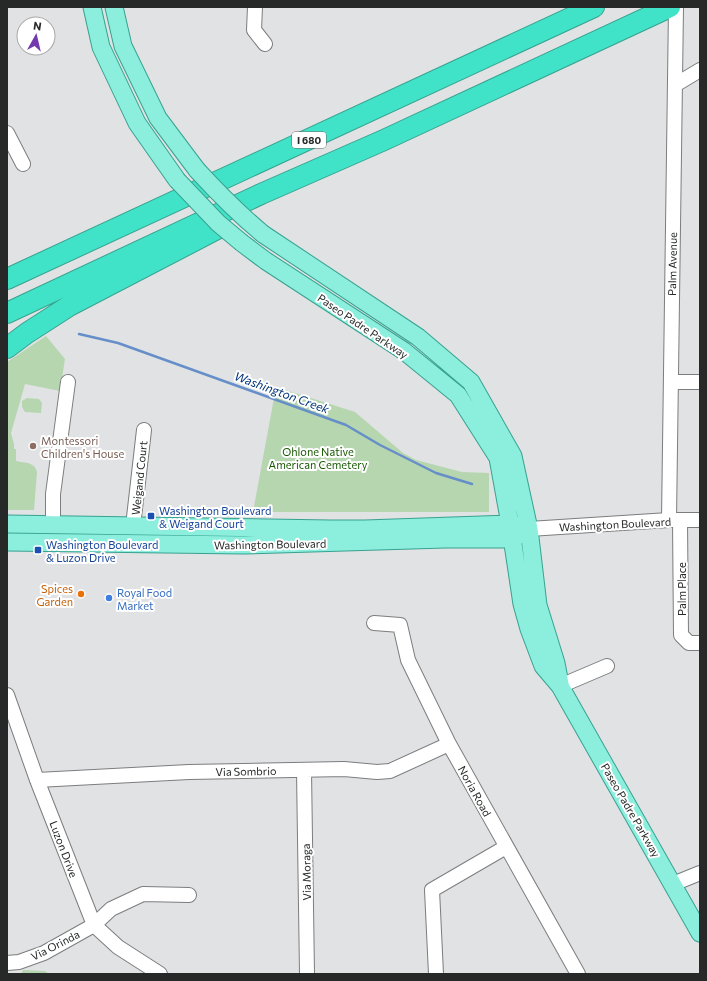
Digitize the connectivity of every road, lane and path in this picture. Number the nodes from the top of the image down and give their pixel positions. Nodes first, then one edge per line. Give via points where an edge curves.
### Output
1 (92, 7) edge
2 (114, 7) edge
3 (255, 7) edge
4 (594, 7) edge
5 (670, 7) edge
6 (676, 7) edge
7 (266, 44) dead end
8 (700, 70) edge
9 (675, 85) junction
10 (7, 133) edge
11 (23, 164) dead end
12 (261, 194) junction
13 (12, 273) edge
14 (7, 313) edge
15 (7, 348) edge
16 (68, 382) dead end
17 (670, 382) junction
18 (700, 382) edge
19 (144, 430) dead end
20 (675, 520) junction
21 (700, 520) edge
22 (7, 524) edge
23 (53, 525) junction
24 (133, 526) junction
25 (529, 529) junction
26 (511, 531) junction
27 (7, 542) edge
28 (374, 623) dead end
29 (700, 643) edge
30 (607, 666) dead end
31 (560, 686) junction
32 (7, 695) edge
33 (449, 744) junction
34 (304, 771) junction
35 (37, 780) junction
36 (506, 847) junction
37 (700, 873) edge
38 (673, 884) junction
39 (189, 895) dead end
40 (94, 925) junction
41 (700, 933) edge
42 (11, 962) edge
43 (160, 974) edge
44 (307, 974) edge
45 (436, 974) edge
46 (578, 974) edge

1 - 26 main road, Paseo Padre Parkway, bridge via 101,47 137,124 177,180 218,223 242,243 404,351 458,395 498,458
2 - 25 main road, Paseo Padre Parkway, bridge via 123,46 158,118 197,170 223,198 263,234 418,337 471,382 513,456
3 - 7 street via 254,30
4 - 13 highway, I 680
5 - 12 highway, I 680 via 384,140
6 - 9 street, Palm Avenue
8 - 9 street
9 - 17 street, Palm Avenue
10 - 11 street
12 - 14 highway, I 680
12 - 15 highway via 231,221 69,306
16 - 23 street via 53,494
17 - 18 street
17 - 20 street, Palm Avenue
19 - 24 street, Weigand Court
20 - 21 street, Washington Boulevard
20 - 25 street, Washington Boulevard
20 - 29 street, Palm Place via 681,635 689,643
22 - 23 main road, Washington Boulevard
23 - 24 main road, Washington Boulevard
24 - 26 main road, Washington Boulevard
25 - 26 main road, Washington Boulevard
25 - 31 main road, Paseo Padre Parkway via 538,604 556,663
26 - 27 main road, Washington Boulevard via 445,539 244,545
26 - 31 main road, Paseo Padre Parkway via 522,604 529,629 543,666
28 - 33 street, Noria Road via 400,625 408,660
30 - 31 street
31 - 38 main road, Paseo Padre Parkway
32 - 35 street, Luzon Drive
33 - 34 street, Via Sombrio via 390,771
33 - 36 street, Noria Road
34 - 35 street, Via Sombrio via 189,772
34 - 44 street, Via Moraga
35 - 40 street, Luzon Drive
36 - 45 street via 432,890
36 - 46 street, Noria Road
37 - 38 street
38 - 41 main road, Paseo Padre Parkway
39 - 40 street, Via Orinda via 143,894 111,909
40 - 42 street, Via Orinda via 44,953 19,962
40 - 43 street, Luzon Drive via 118,947

